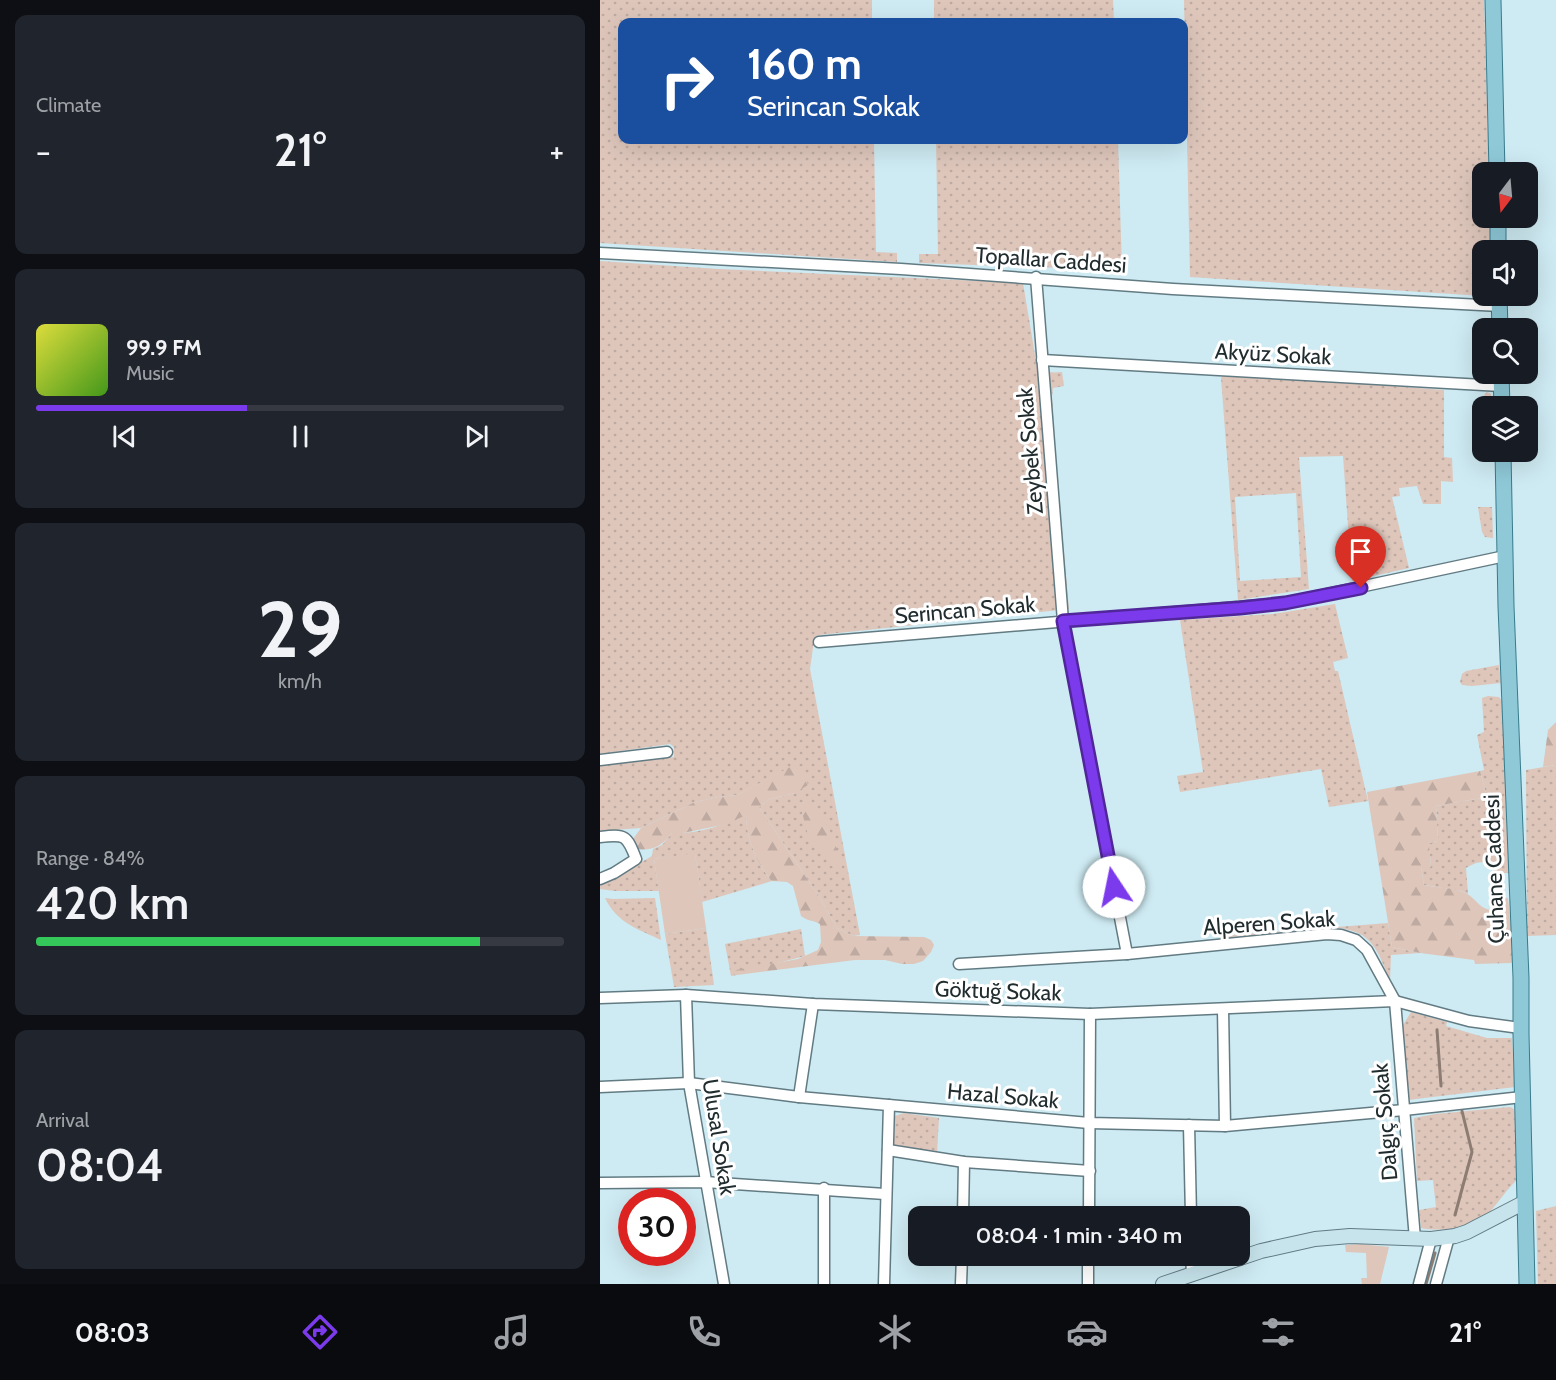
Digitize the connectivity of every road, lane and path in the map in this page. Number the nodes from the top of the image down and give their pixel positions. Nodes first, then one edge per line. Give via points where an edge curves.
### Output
1 (1493, 0) edge
2 (1497, 162) edge
3 (600, 253) edge
4 (1036, 278) junction
5 (1472, 300) edge
6 (1042, 360) junction
7 (1472, 379) edge
8 (1503, 462) edge
9 (1505, 556) junction
10 (1063, 621) junction
11 (819, 642) dead end
12 (667, 752) dead end
13 (600, 760) edge
14 (600, 837) edge
15 (600, 879) edge
16 (1127, 954) junction
17 (958, 964) dead end
18 (686, 995) junction
19 (600, 998) edge
20 (1395, 1001) junction
21 (813, 1004) junction
22 (1223, 1009) junction
23 (1090, 1014) junction
24 (1520, 1028) junction
25 (689, 1083) junction
26 (600, 1087) edge
27 (799, 1097) junction
28 (1522, 1097) junction
29 (889, 1105) junction
30 (1404, 1110) junction
31 (1089, 1123) junction
32 (1189, 1125) junction
33 (1225, 1126) junction
34 (888, 1150) junction
35 (964, 1161) junction
36 (1090, 1170) junction
37 (705, 1182) junction
38 (600, 1183) edge
39 (824, 1188) junction
40 (885, 1194) junction
41 (1525, 1202) junction
42 (963, 1206) edge
43 (1089, 1206) edge
44 (1191, 1206) edge
45 (1449, 1237) junction
46 (1415, 1239) junction
47 (1431, 1239) junction
48 (962, 1266) edge
49 (1088, 1266) edge
50 (1195, 1276) edge
51 (724, 1284) edge
52 (824, 1284) edge
53 (884, 1284) edge
54 (961, 1284) edge
55 (1088, 1284) edge
56 (1163, 1284) edge
57 (1419, 1284) edge
58 (1436, 1284) edge
59 (1527, 1284) edge

1 - 2 main road
3 - 4 street, Topallar Caddesi
4 - 5 street, Topallar Caddesi via 1173,289
4 - 6 street, Zeybek Sokak
6 - 7 street, Akyüz Sokak
6 - 10 street, Zeybek Sokak
8 - 9 main road, Çuhane Caddesi
9 - 10 street, Serincan Sokak via 1285,603
9 - 24 main road, Çuhane Caddesi
10 - 11 street, Serincan Sokak
10 - 16 street, Zeybek Sokak
12 - 13 street
14 - 15 street via 624,836 636,859
16 - 17 street, Alperen Sokak
16 - 20 street, Alperen Sokak via 1341,935 1356,940 1367,950
18 - 19 street, Göktuğ Sokak
18 - 21 street, Göktuğ Sokak
18 - 25 street, Ulusal Sokak
20 - 22 street, Göktuğ Sokak
20 - 24 street via 1469,1021
20 - 30 street, Dalgıç Sokak
21 - 23 street, Göktuğ Sokak
21 - 27 street
22 - 23 street, Göktuğ Sokak
22 - 33 street
23 - 31 street
24 - 28 main road, Çuhane Caddesi
25 - 26 street, Hazal Sokak
25 - 27 street, Hazal Sokak
25 - 37 street, Ulusal Sokak
27 - 29 street, Hazal Sokak
28 - 30 street, Hazal Sokak
28 - 41 main road, Çuhane Caddesi
29 - 31 street, Hazal Sokak
29 - 34 street
30 - 33 street, Hazal Sokak
30 - 46 street, Dalgıç Sokak
31 - 32 street, Hazal Sokak
31 - 36 street
32 - 33 street, Hazal Sokak
32 - 44 street
34 - 35 street
34 - 40 street
35 - 36 street
35 - 42 street
36 - 43 street
37 - 38 street
37 - 39 street
37 - 51 street, Ulusal Sokak
39 - 40 street
39 - 52 street
40 - 53 street
41 - 45 street
41 - 59 main road, Çuhane Caddesi
45 - 47 street
45 - 58 street
46 - 47 street
46 - 50 street via 1315,1239 1261,1251
47 - 57 street
48 - 54 street
49 - 55 street
50 - 56 street

